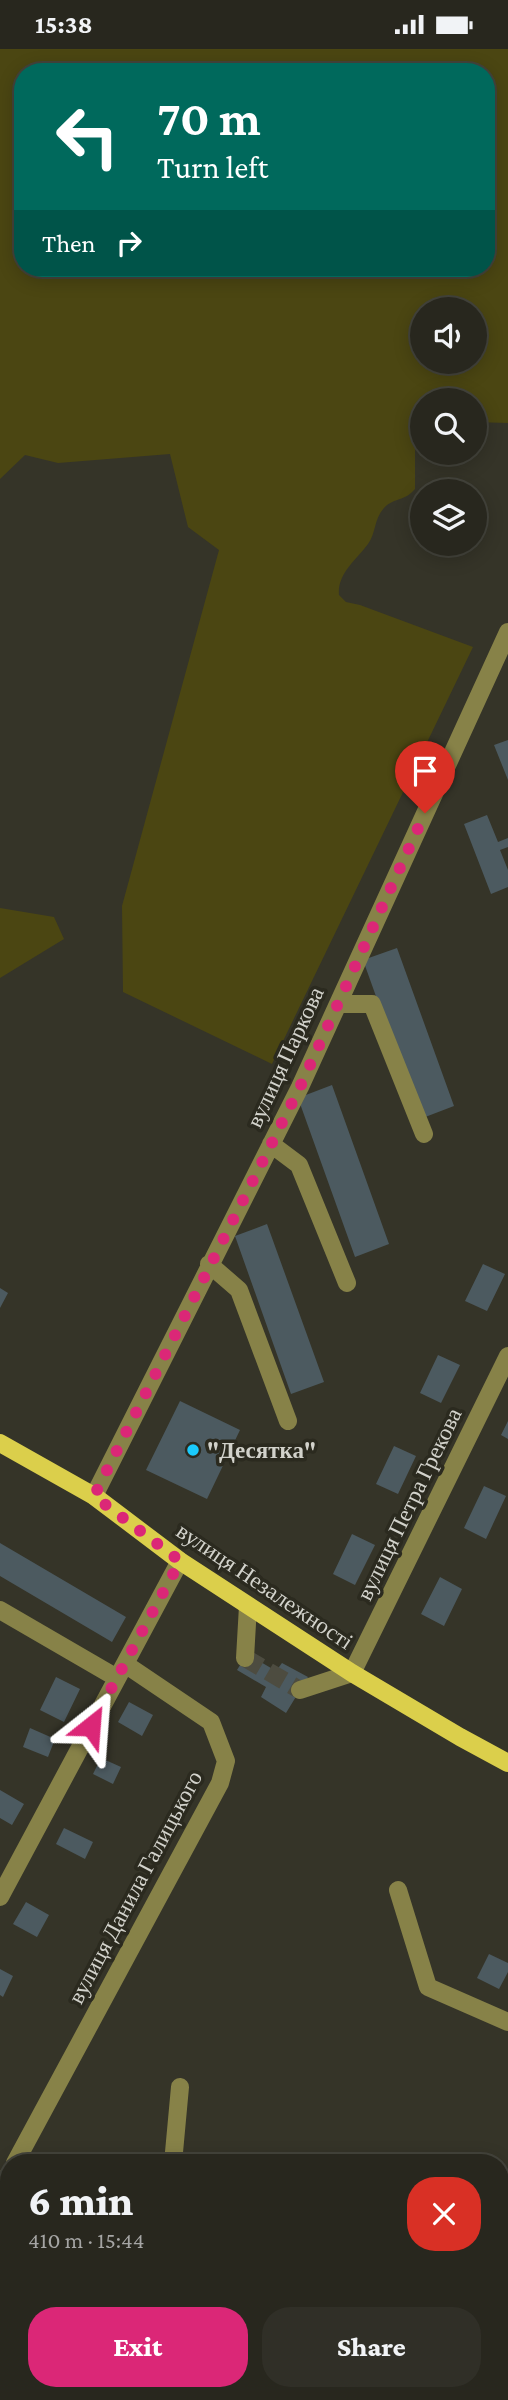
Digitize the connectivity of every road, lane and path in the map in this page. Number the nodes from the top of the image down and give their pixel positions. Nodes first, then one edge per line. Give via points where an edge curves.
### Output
1 (508, 632) edge
2 (338, 1004) junction
3 (424, 1135) dead end
4 (271, 1144) junction
5 (209, 1264) junction
6 (347, 1283) dead end
7 (508, 1356) edge
8 (288, 1422) dead end
9 (0, 1443) edge
10 (94, 1496) junction
11 (180, 1561) junction
12 (248, 1606) junction
13 (4, 1617) edge
14 (245, 1658) dead end
15 (121, 1671) junction
16 (352, 1673) junction
17 (299, 1690) dead end
18 (508, 1763) edge
19 (398, 1890) dead end
20 (0, 1897) edge
21 (508, 2022) edge
22 (180, 2087) dead end
23 (20, 2154) edge
24 (174, 2154) edge

1 - 2 street, вулиця Паркова
2 - 3 street via 372,1004
2 - 4 street, вулиця Паркова
4 - 5 street, вулиця Паркова
4 - 6 street via 299,1164
5 - 8 street via 239,1290
5 - 10 street, вулиця Паркова
7 - 16 street, вулиця Петра Грекова
9 - 10 main road, вулиця Незалежності
10 - 11 main road, вулиця Незалежності
11 - 12 main road, вулиця Незалежності
11 - 15 street
12 - 14 street
12 - 16 main road, вулиця Незалежності
13 - 15 street, вулиця Данила Галицького
15 - 20 street
15 - 23 street, вулиця Данила Галицького via 211,1721 226,1761 220,1783
16 - 17 street
16 - 18 main road, вулиця Незалежності
19 - 21 street via 428,1987
22 - 24 street

